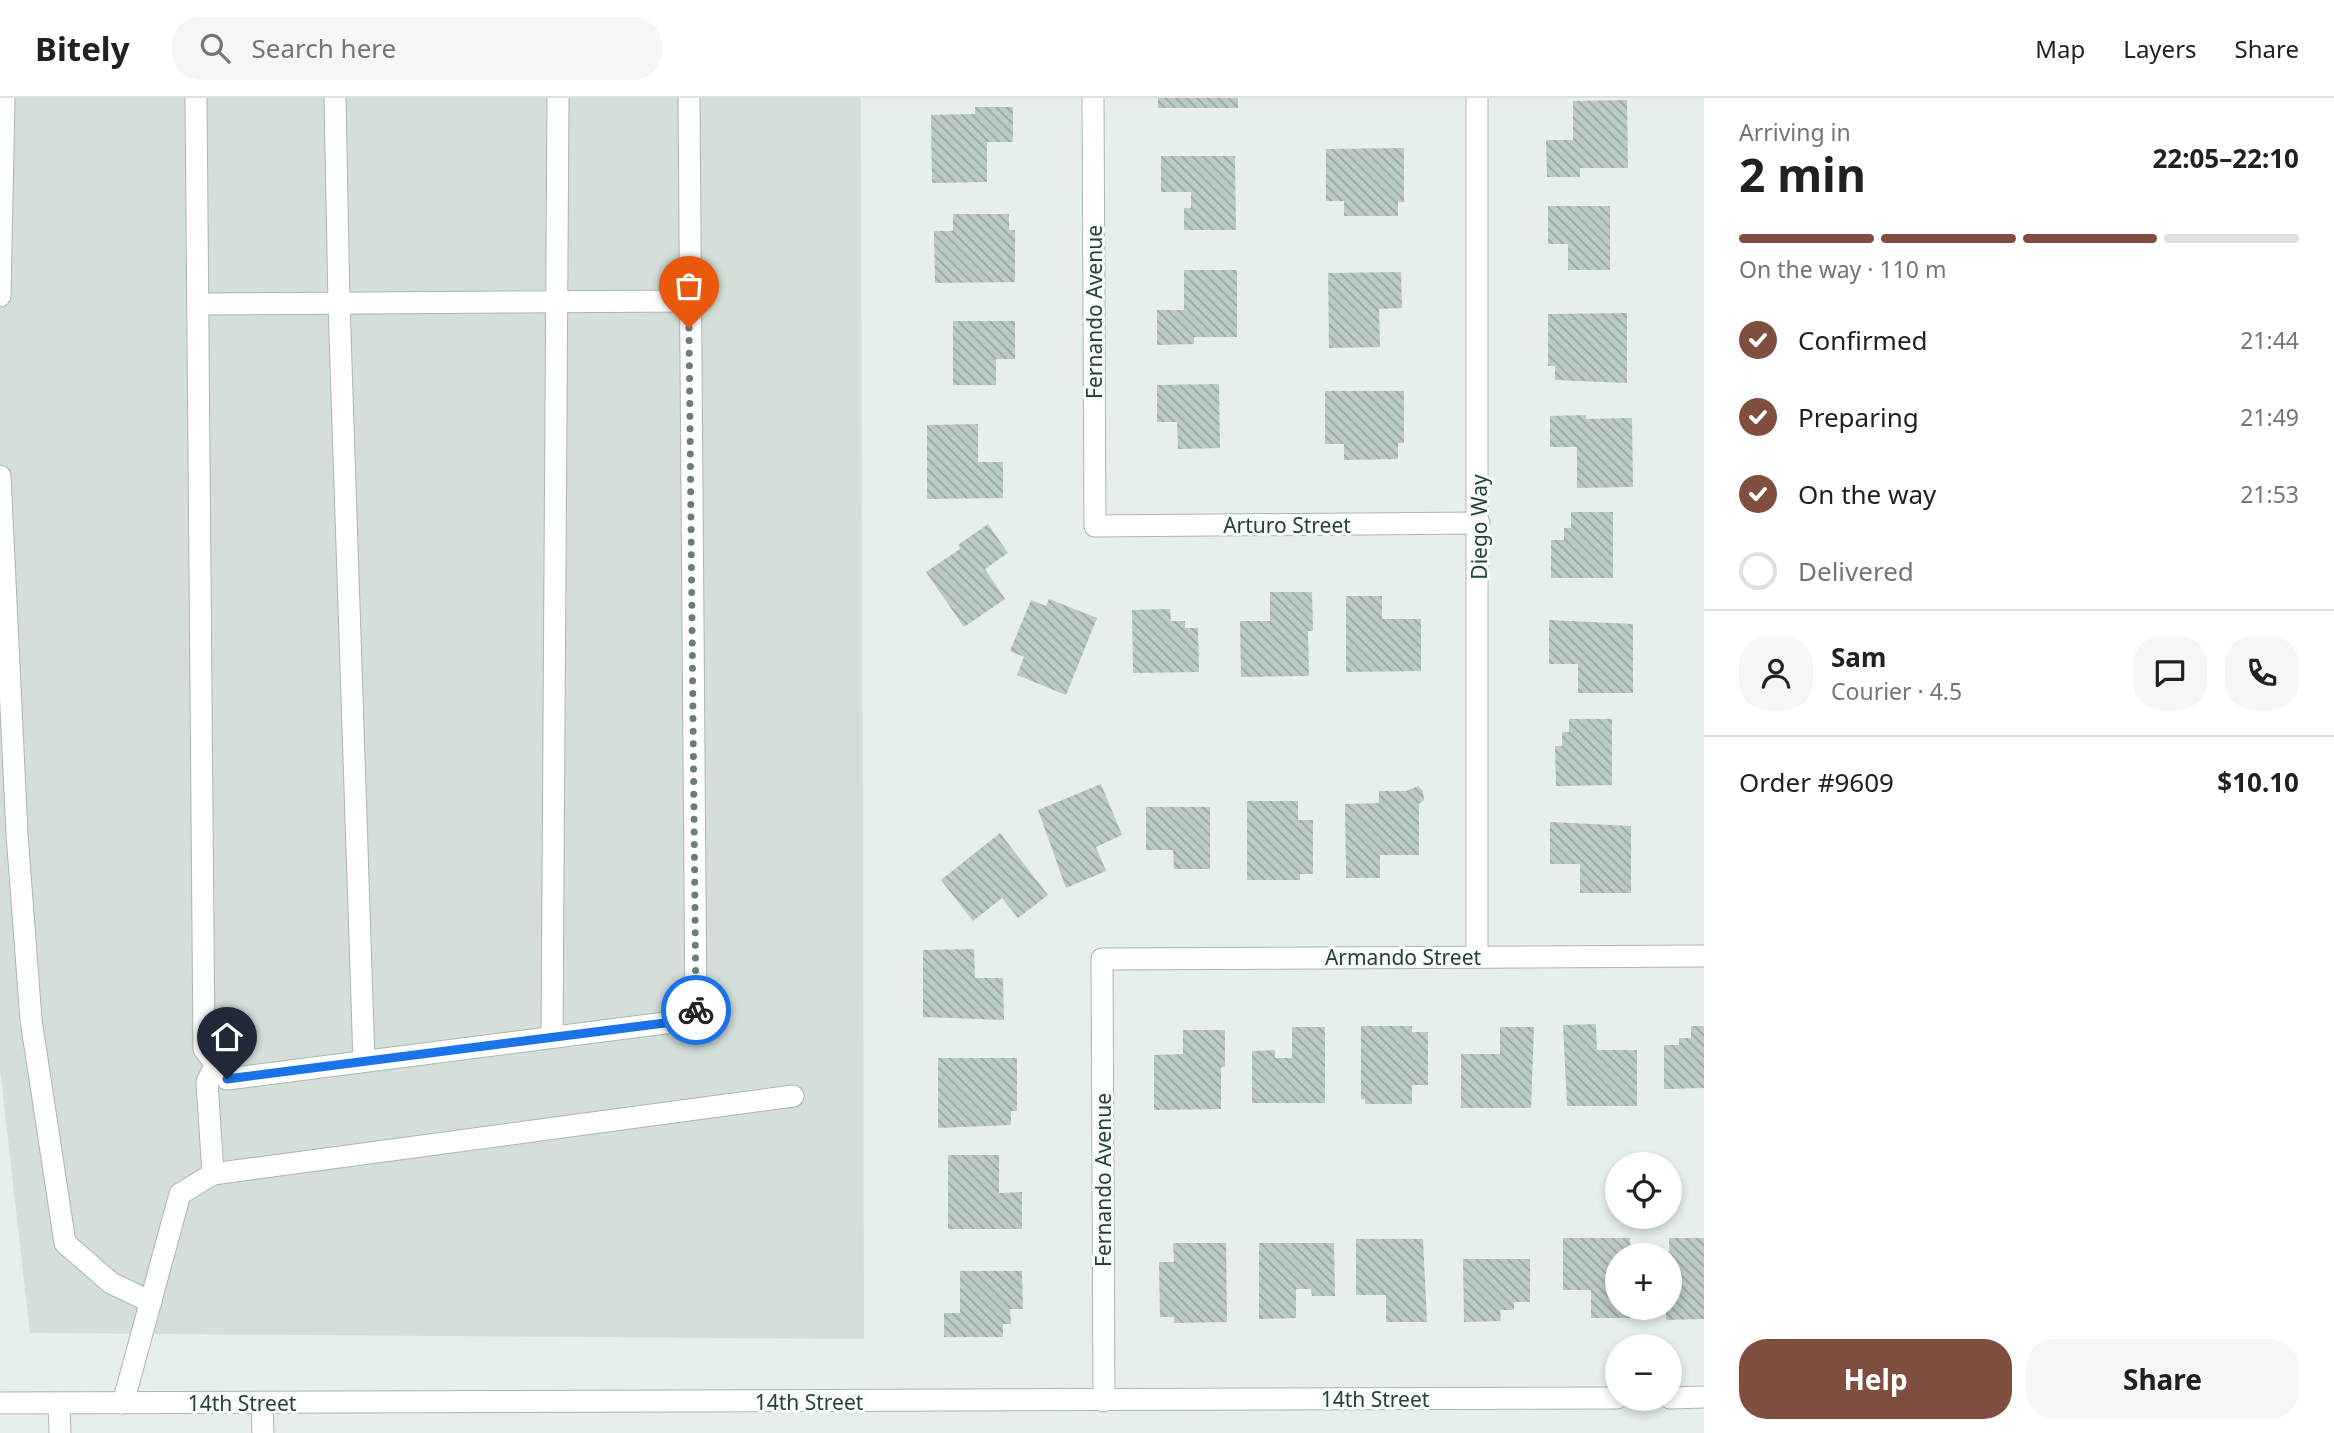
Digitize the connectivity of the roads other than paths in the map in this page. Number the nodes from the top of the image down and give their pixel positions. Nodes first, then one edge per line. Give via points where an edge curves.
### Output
1 (4, 98) edge
2 (196, 98) edge
3 (335, 98) edge
4 (558, 98) edge
5 (689, 98) edge
6 (1093, 98) edge
7 (1477, 98) edge
8 (0, 296) edge
9 (689, 301) junction
10 (557, 302) junction
11 (339, 303) junction
12 (198, 304) junction
13 (0, 476) edge
14 (1479, 523) junction
15 (1095, 526) joint
16 (1704, 956) edge
17 (1477, 957) junction
18 (1102, 959) joint
19 (552, 1037) junction
20 (364, 1061) junction
21 (216, 1064) junction
22 (793, 1096) dead end
23 (213, 1174) junction
24 (151, 1302) junction
25 (1704, 1397) edge
26 (1605, 1398) edge
27 (1682, 1398) edge
28 (1104, 1401) junction
29 (59, 1403) junction
30 (123, 1403) junction
31 (262, 1403) junction
32 (0, 1404) edge
33 (60, 1433) edge
34 (263, 1433) edge

1 - 8 street
2 - 12 street
3 - 11 street
4 - 10 street
5 - 9 street
6 - 15 street, Fernando Avenue
7 - 14 street, Diego Way
9 - 10 street
9 - 19 street via 696,1019
10 - 11 street
10 - 19 street
11 - 12 street
11 - 20 street
12 - 21 street via 204,1049
13 - 24 street via 16,834 31,1020 65,1243 111,1283
14 - 15 street, Arturo Street
14 - 17 street, Diego Way
16 - 17 street, Armando Street
17 - 18 street, Armando Street
18 - 28 street, Fernando Avenue
19 - 20 street
20 - 21 street via 227,1079
21 - 23 street via 207,1082
22 - 23 street
23 - 24 street via 180,1194
24 - 30 street
25 - 27 street
26 - 28 street, 14th Street
28 - 31 street, 14th Street
29 - 30 street, 14th Street
29 - 32 street, 14th Street
29 - 33 street
30 - 31 street, 14th Street
31 - 34 street

